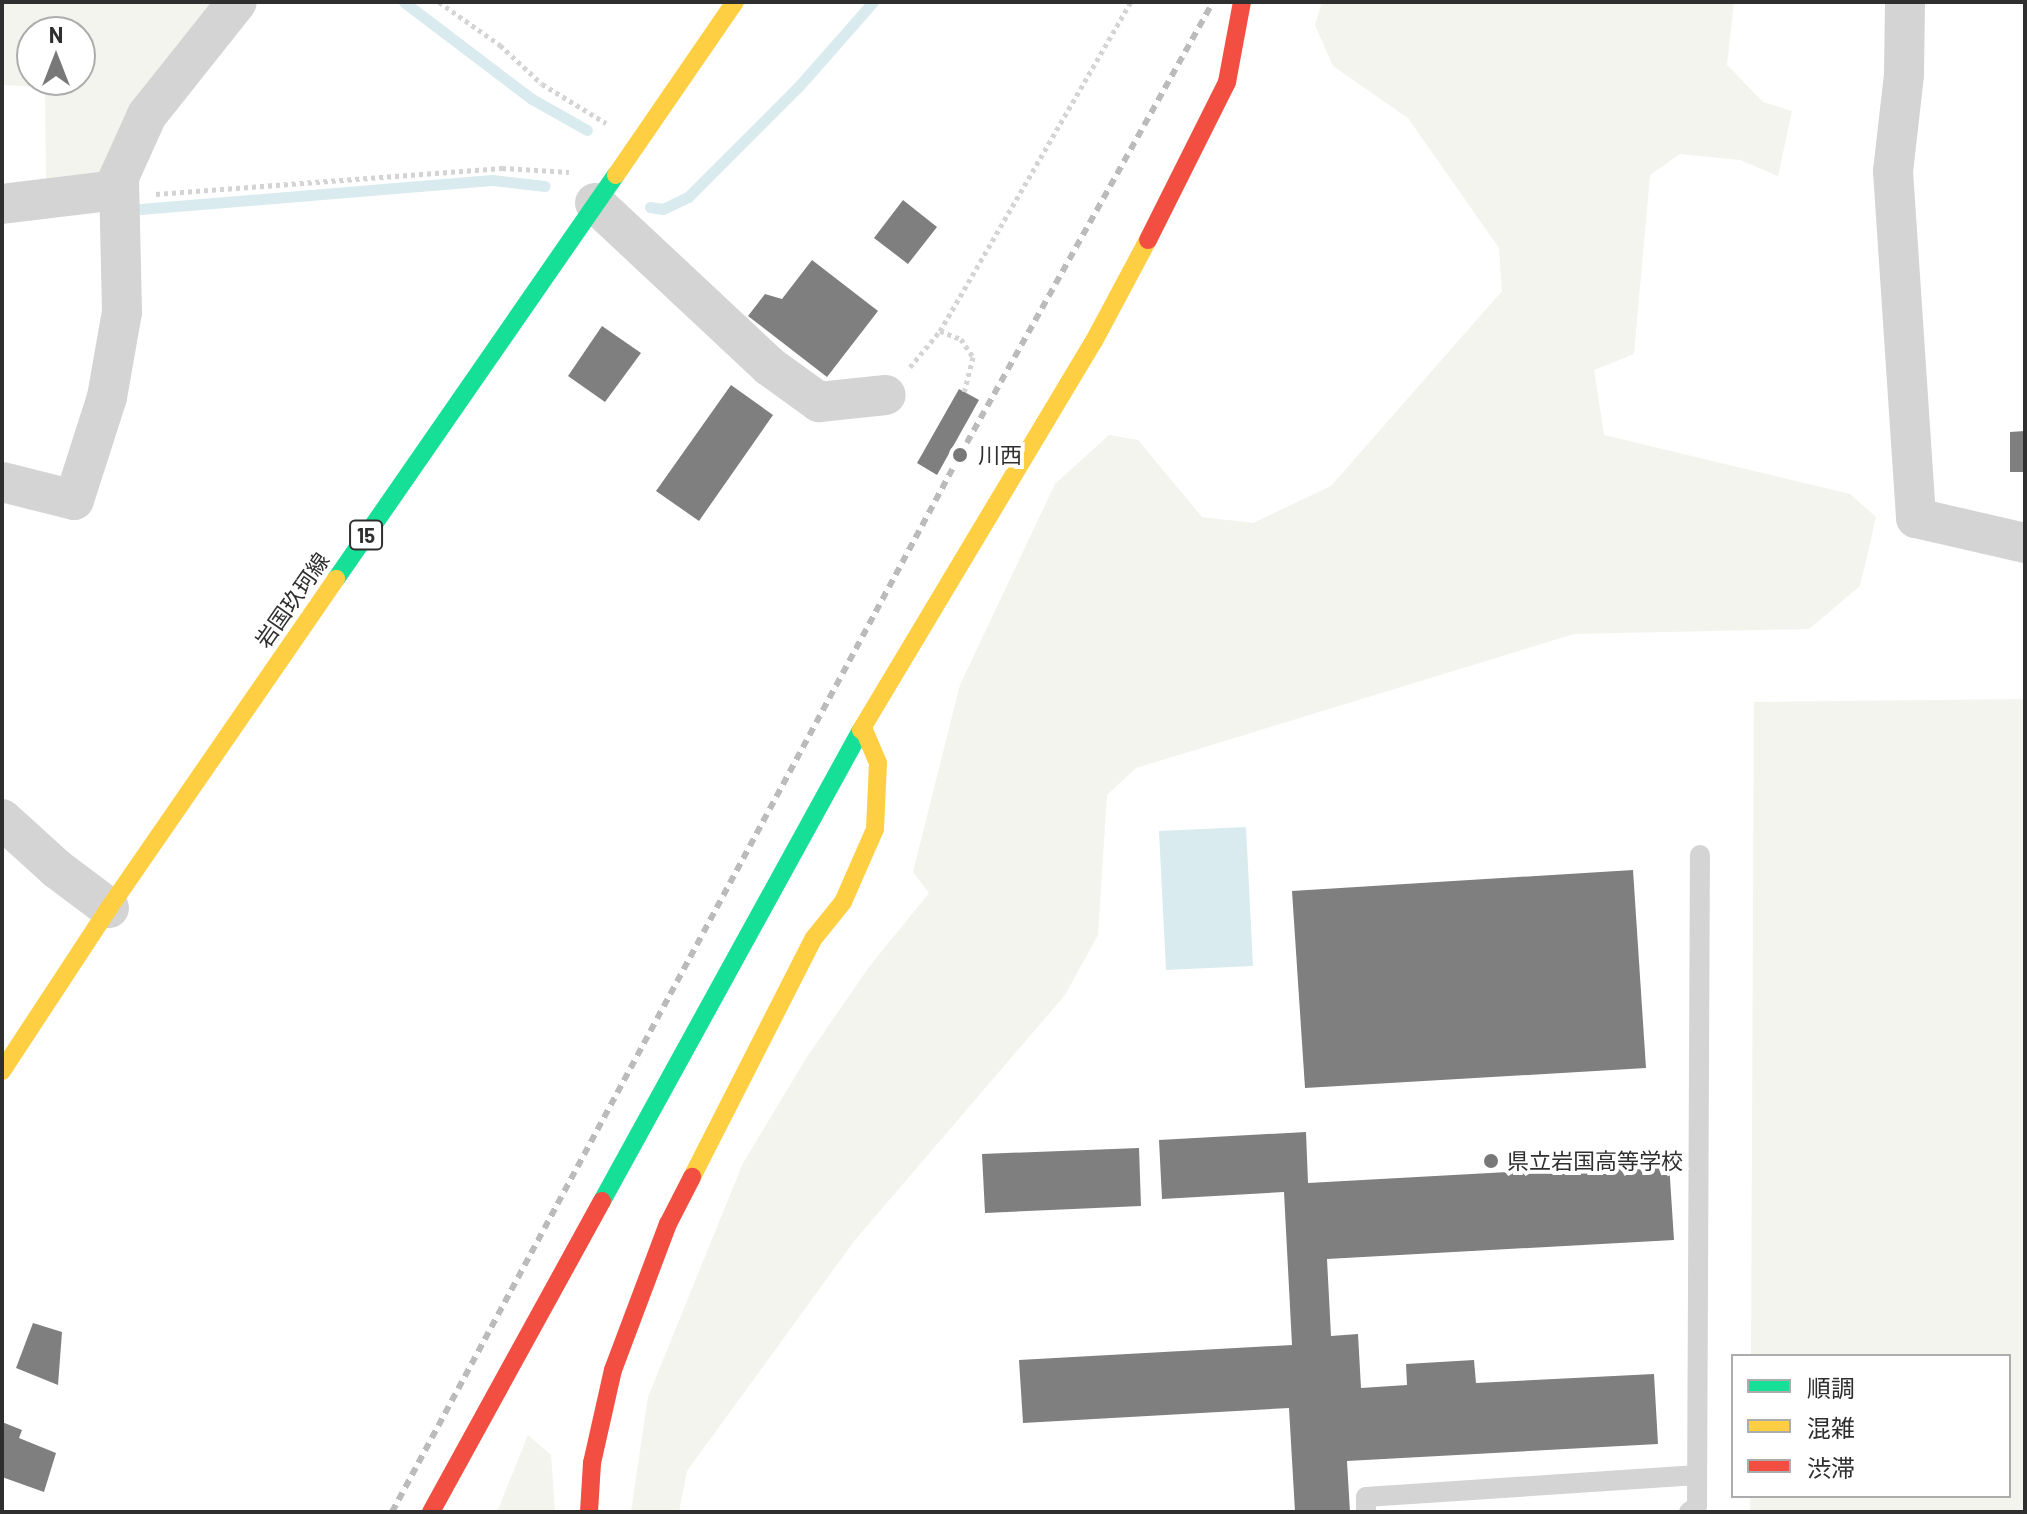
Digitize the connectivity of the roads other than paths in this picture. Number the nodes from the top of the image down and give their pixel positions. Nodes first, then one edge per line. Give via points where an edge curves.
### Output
1 (237, 2) edge
2 (735, 2) edge
3 (1242, 2) edge
4 (1905, 2) edge
5 (584, 188) junction
6 (118, 202) junction
7 (2, 204) edge
8 (886, 395) road end
9 (2, 482) edge
10 (2025, 543) edge
11 (863, 727) junction
12 (2, 819) edge
13 (1700, 855) dead end
14 (109, 908) junction
15 (2, 1071) edge
16 (1697, 1475) junction
17 (431, 1512) edge
18 (589, 1512) edge
19 (1366, 1512) edge
20 (1689, 1512) edge

1 - 6 street via 147,115 119,177
2 - 5 street, 岩国玖珂線 / 15
3 - 11 street via 1227,82 1191,160 1094,341
4 - 10 street via 1904,75 1893,171 1916,518
5 - 8 street via 769,366 819,402
5 - 14 street, 岩国玖珂線 / 15
6 - 7 street
6 - 9 street via 122,312 107,397 74,500
11 - 17 street
11 - 18 street via 878,763 875,829 843,902 814,938 668,1224 613,1370 592,1463
12 - 14 street
13 - 16 lane
14 - 15 street, 岩国玖珂線 / 15
16 - 19 lane via 1366,1497
16 - 20 lane via 1697,1506

